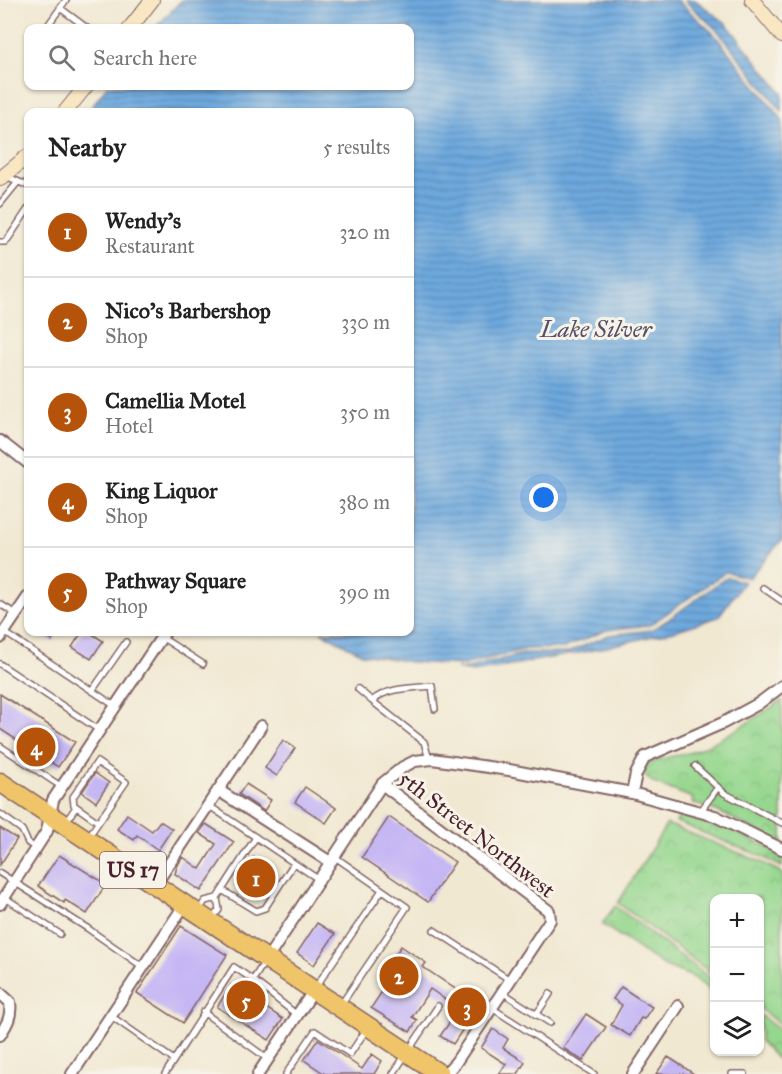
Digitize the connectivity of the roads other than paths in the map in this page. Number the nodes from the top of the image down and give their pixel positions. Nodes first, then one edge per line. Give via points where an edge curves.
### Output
1 (66, 0) edge
2 (152, 0) edge
3 (752, 0) edge
4 (60, 8) junction
5 (49, 24) edge
6 (82, 24) edge
7 (133, 24) edge
8 (782, 36) edge
9 (83, 90) edge
10 (68, 108) edge
11 (24, 159) edge
12 (2, 177) edge
13 (18, 182) junction
14 (24, 184) edge
15 (0, 204) edge
16 (24, 214) edge
17 (0, 242) edge
18 (0, 441) edge
19 (24, 460) edge
20 (763, 588) dead end
21 (782, 601) edge
22 (24, 603) edge
23 (0, 604) edge
24 (16, 614) junction
25 (2, 635) edge
26 (162, 636) edge
27 (166, 636) edge
28 (126, 642) dead end
29 (0, 664) edge
30 (203, 664) dead end
31 (782, 686) edge
32 (358, 689) dead end
33 (92, 691) junction
34 (372, 701) junction
35 (115, 706) junction
36 (435, 709) dead end
37 (261, 726) dead end
38 (99, 730) junction
39 (0, 746) edge
40 (80, 759) junction
41 (429, 759) junction
42 (695, 766) dead end
43 (93, 768) junction
44 (0, 782) edge
45 (382, 784) junction
46 (62, 787) junction
47 (718, 788) junction
48 (218, 790) junction
49 (632, 793) junction
50 (208, 805) junction
51 (76, 807) junction
52 (700, 812) junction
53 (0, 814) edge
54 (57, 820) junction
55 (98, 822) junction
56 (782, 823) edge
57 (256, 837) junction
58 (86, 839) junction
59 (780, 845) edge
60 (36, 848) junction
61 (331, 859) junction
62 (294, 863) junction
63 (0, 873) edge
64 (318, 879) junction
65 (15, 881) junction
66 (155, 885) junction
67 (222, 890) junction
68 (382, 890) junction
69 (217, 898) junction
70 (2, 901) edge
71 (197, 913) junction
72 (434, 930) dead end
73 (60, 934) dead end
74 (267, 958) junction
75 (143, 967) junction
76 (253, 980) junction
77 (510, 980) junction
78 (314, 990) junction
79 (502, 992) junction
80 (0, 993) edge
81 (550, 994) dead end
82 (438, 1006) dead end
83 (678, 1006) dead end
84 (340, 1007) junction
85 (492, 1008) junction
86 (203, 1012) junction
87 (297, 1015) junction
88 (536, 1015) junction
89 (111, 1016) junction
90 (550, 1023) dead end
91 (369, 1026) junction
92 (0, 1035) edge
93 (408, 1052) junction
94 (268, 1059) junction
95 (174, 1060) junction
96 (72, 1074) edge
97 (165, 1074) edge
98 (258, 1074) edge
99 (286, 1074) edge
100 (393, 1074) edge
101 (442, 1074) edge
102 (594, 1074) edge
103 (633, 1074) edge
104 (732, 1074) edge
105 (744, 1074) edge

1 - 4 lane
2 - 7 street
3 - 8 street
4 - 5 lane
4 - 6 lane
9 - 10 street
11 - 12 street
12 - 13 lane
13 - 14 lane
13 - 15 lane
16 - 17 lane via 8,239
18 - 19 street
20 - 21 lane
22 - 24 street
23 - 24 lane
24 - 25 street
25 - 33 lane
26 - 35 street
27 - 30 lane
28 - 33 lane
29 - 38 lane
31 - 49 street via 723,723 645,757
32 - 34 lane
33 - 35 lane
34 - 36 lane via 394,690 432,686
34 - 41 lane via 424,742
35 - 38 street
37 - 48 street
38 - 40 street
39 - 46 lane
40 - 43 lane
40 - 46 street
41 - 45 street via 403,767
41 - 49 street
42 - 47 lane
43 - 51 lane via 74,797
43 - 55 lane via 97,762 126,782
44 - 54 highway, US 17
45 - 61 street
45 - 77 street, 5th Street Northwest via 543,906 549,915 550,920
46 - 54 street via 54,800
47 - 52 lane
47 - 56 lane
48 - 50 street
48 - 61 street
49 - 52 street
50 - 57 lane
50 - 66 street
51 - 54 lane
51 - 55 lane
52 - 59 street
53 - 60 lane via 22,830 28,843
54 - 58 highway, US 17
54 - 60 street
55 - 58 lane
57 - 62 lane
57 - 67 lane
58 - 66 highway, US 17
60 - 65 street
61 - 64 street
61 - 68 lane
62 - 64 lane
62 - 67 lane via 265,908 256,911
63 - 65 lane
64 - 74 street
65 - 70 street
65 - 75 lane
66 - 71 highway, US 17
67 - 69 lane
68 - 78 lane
68 - 84 lane via 407,907
69 - 71 lane via 205,901
69 - 71 lane via 219,910
70 - 73 lane
71 - 74 highway, US 17
71 - 75 street
72 - 77 lane
74 - 76 lane
74 - 78 highway, US 17
75 - 89 street
76 - 86 lane via 234,967
76 - 87 lane
77 - 79 street
78 - 84 highway, US 17
78 - 87 street
79 - 85 street
79 - 88 lane
80 - 92 street via 10,1002 11,1011
81 - 88 lane
82 - 93 lane
83 - 103 street
84 - 91 highway, US 17
85 - 101 street via 456,1062
85 - 102 lane
86 - 94 lane
86 - 95 lane
87 - 94 street
88 - 90 lane
89 - 95 lane
89 - 96 street
91 - 93 highway, US 17
91 - 99 lane via 350,1054 315,1031
93 - 100 lane
93 - 101 highway, US 17
94 - 98 street
95 - 97 lane
104 - 105 lane

